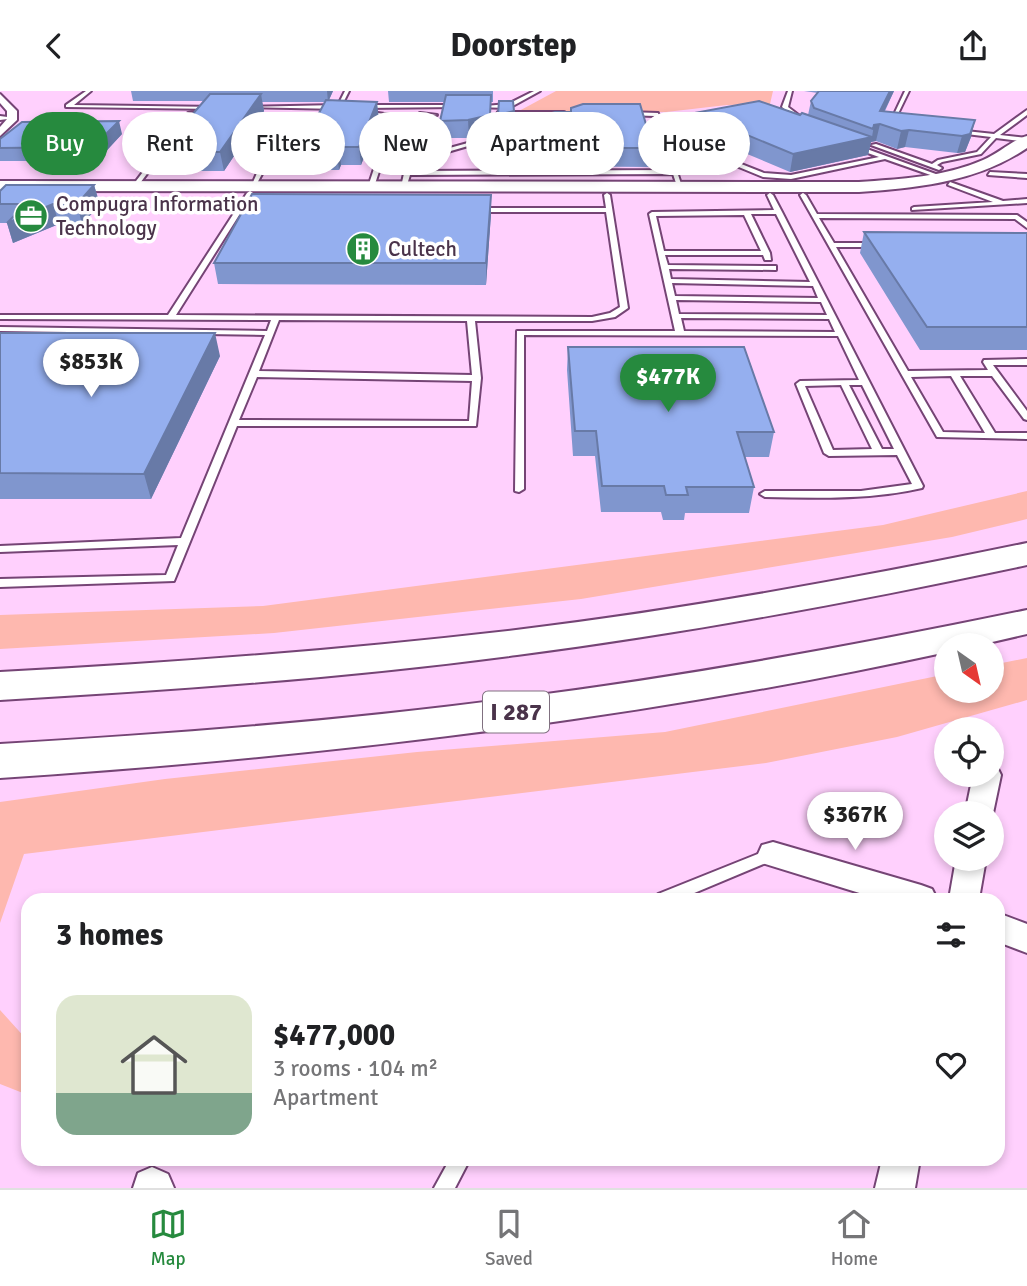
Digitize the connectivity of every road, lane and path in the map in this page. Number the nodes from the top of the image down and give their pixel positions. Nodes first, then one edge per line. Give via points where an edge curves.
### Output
1 (89, 91) edge
2 (347, 91) edge
3 (536, 91) edge
4 (790, 91) edge
5 (906, 91) edge
6 (1, 99) edge
7 (228, 107) edge
8 (242, 107) edge
9 (340, 107) junction
10 (1027, 112) edge
11 (452, 114) edge
12 (460, 114) edge
13 (624, 114) edge
14 (0, 118) edge
15 (12, 118) junction
16 (791, 123) edge
17 (810, 124) edge
18 (905, 125) edge
19 (802, 127) edge
20 (945, 129) edge
21 (0, 133) edge
22 (999, 135) junction
23 (856, 139) edge
24 (1027, 140) edge
25 (849, 145) edge
26 (884, 158) junction
27 (1027, 158) edge
28 (750, 170) edge
29 (990, 174) junction
30 (143, 175) edge
31 (375, 175) edge
32 (406, 175) edge
33 (945, 175) junction
34 (1027, 176) edge
35 (677, 179) junction
36 (405, 180) junction
37 (135, 185) junction
38 (0, 186) edge
39 (371, 187) junction
40 (796, 187) junction
41 (0, 192) edge
42 (252, 194) junction
43 (770, 195) junction
44 (608, 202) junction
45 (1026, 202) edge
46 (1002, 203) junction
47 (473, 209) edge
48 (779, 212) junction
49 (747, 213) junction
50 (813, 214) junction
51 (1027, 226) edge
52 (831, 245) junction
53 (892, 245) edge
54 (661, 253) junction
55 (766, 253) junction
56 (664, 267) junction
57 (773, 268) junction
58 (668, 281) junction
59 (780, 283) junction
60 (815, 284) junction
61 (672, 298) junction
62 (823, 300) junction
63 (676, 316) junction
64 (0, 317) edge
65 (171, 317) junction
66 (832, 317) junction
67 (276, 319) junction
68 (471, 321) junction
69 (0, 329) edge
70 (271, 333) junction
71 (680, 333) junction
72 (840, 334) junction
73 (1027, 362) edge
74 (954, 373) junction
75 (994, 373) junction
76 (255, 374) junction
77 (905, 374) junction
78 (477, 378) junction
79 (865, 382) junction
80 (844, 383) junction
81 (1027, 417) edge
82 (236, 423) junction
83 (992, 436) junction
84 (1027, 436) edge
85 (878, 452) junction
86 (900, 452) junction
87 (519, 489) dead end
88 (765, 494) dead end
89 (186, 541) junction
90 (0, 549) edge
91 (1027, 554) edge
92 (0, 583) edge
93 (1027, 622) edge
94 (0, 686) edge
95 (0, 761) edge
96 (773, 854) joint
97 (969, 871) edge
98 (679, 893) edge
99 (901, 893) edge
100 (965, 893) edge
101 (1005, 930) edge
102 (1027, 939) edge
103 (456, 1166) edge
104 (900, 1166) edge
105 (444, 1188) edge
106 (895, 1188) edge

1 - 7 lane via 68,106
2 - 9 lane
3 - 9 lane via 503,107
4 - 17 lane via 785,107
5 - 18 lane via 891,124
6 - 15 street via 12,111
8 - 9 lane
10 - 22 lane
11 - 12 lane
13 - 35 lane via 656,114
14 - 15 lane
15 - 21 street
16 - 19 lane
20 - 22 lane
22 - 24 lane
22 - 33 lane via 974,155 940,161
23 - 33 lane
24 - 33 main road via 991,163
25 - 26 lane
26 - 33 lane
26 - 40 lane
27 - 29 main road
28 - 40 lane
29 - 33 main road
29 - 34 lane
30 - 37 lane
31 - 39 lane
32 - 36 lane
33 - 40 main road via 888,185
33 - 46 lane
35 - 36 main road
35 - 40 main road
36 - 39 main road
37 - 38 main road
37 - 42 main road
39 - 42 main road
40 - 43 main road
40 - 50 lane
41 - 42 main road
42 - 44 main road
42 - 65 lane
43 - 44 main road
43 - 48 lane
44 - 47 lane
44 - 68 lane via 624,308 592,319
45 - 46 lane
46 - 50 lane
48 - 49 lane
48 - 60 lane
49 - 54 lane via 652,214
49 - 55 lane
50 - 51 lane via 1017,217
50 - 52 lane
52 - 53 lane
52 - 77 lane
54 - 55 lane
54 - 56 lane
55 - 57 lane
56 - 57 lane
56 - 58 lane
57 - 59 lane
58 - 59 lane
58 - 61 lane
59 - 60 lane
60 - 62 lane
61 - 62 lane
61 - 63 lane
62 - 66 lane
63 - 66 lane
63 - 71 lane
64 - 65 lane
65 - 67 lane
66 - 72 lane
67 - 68 lane
67 - 70 lane
68 - 78 lane
69 - 70 lane
70 - 76 lane
71 - 72 lane
71 - 87 lane via 520,333
72 - 79 lane
73 - 75 lane via 987,362
74 - 75 lane
74 - 77 lane
74 - 83 lane
75 - 81 lane
76 - 78 lane
76 - 82 lane
77 - 83 lane via 940,435
78 - 82 lane via 473,424
79 - 80 lane
79 - 86 lane
80 - 85 lane
80 - 85 lane via 800,384 829,453
82 - 89 lane
83 - 84 lane
85 - 86 lane
86 - 88 lane via 918,486 866,493
89 - 90 lane
89 - 92 lane via 170,578
91 - 94 highway via 765,606 488,646
93 - 95 highway, I 287 via 833,663 620,698 316,735
96 - 98 lane
96 - 99 street
97 - 100 street
101 - 102 street
103 - 105 lane
104 - 106 street

